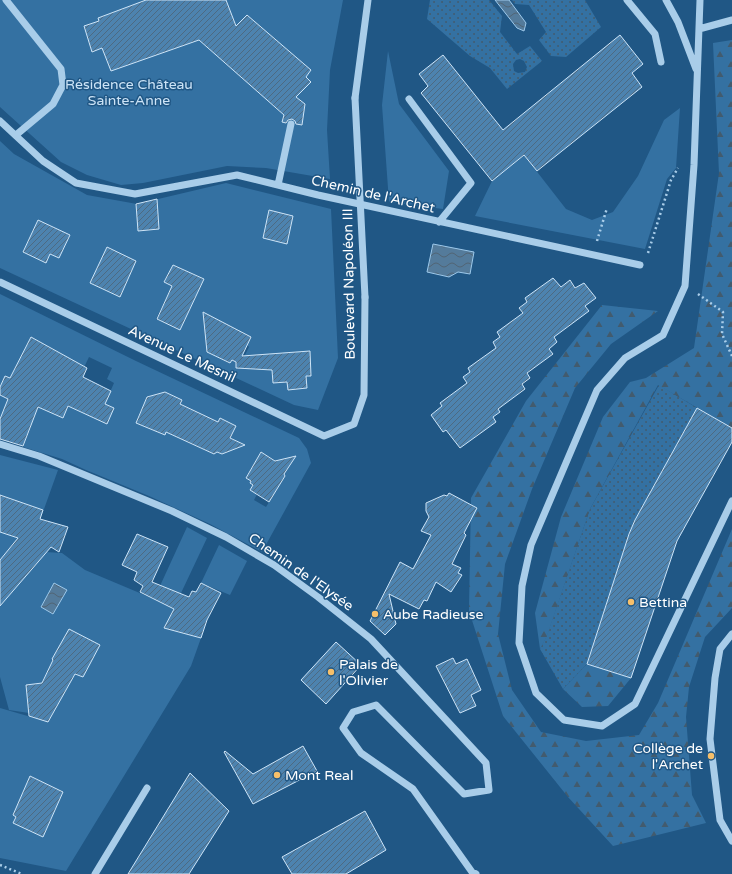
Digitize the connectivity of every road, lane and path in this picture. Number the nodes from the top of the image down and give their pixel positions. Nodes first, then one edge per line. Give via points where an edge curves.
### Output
1 (6, 0) edge
2 (368, 0) edge
3 (627, 0) edge
4 (666, 0) edge
5 (700, 0) edge
6 (732, 20) edge
7 (699, 29) junction
8 (661, 62) dead end
9 (697, 73) junction
10 (408, 99) dead end
11 (0, 121) edge
12 (291, 124) dead end
13 (16, 135) junction
14 (694, 165) junction
15 (278, 185) junction
16 (607, 208) dead end
17 (438, 222) junction
18 (593, 255) junction
19 (640, 265) joint
20 (0, 282) edge
21 (684, 286) junction
22 (732, 356) edge
23 (354, 424) joint
24 (0, 444) edge
25 (732, 501) edge
26 (732, 634) edge
27 (147, 788) dead end
28 (732, 841) edge
29 (0, 865) edge
30 (22, 874) edge
31 (95, 874) edge
32 (476, 874) edge

1 - 13 street via 61,69 63,86 53,104
2 - 23 street, Boulevard Napoléon III, bridge via 355,98 364,297 364,395
3 - 8 street via 656,34
4 - 9 street via 678,22
5 - 7 street
6 - 7 street
7 - 9 street
9 - 14 street
10 - 17 street via 470,183
11 - 13 street, Chemin de l'Archet
12 - 15 street
13 - 15 street, Chemin de l'Archet via 43,161 76,183 135,194 237,175
14 - 19 path via 680,164 670,180 648,253
14 - 21 street
15 - 17 street, Chemin de l'Archet
16 - 18 path
17 - 18 street, Chemin de l'Archet
18 - 19 street, Chemin de l'Archet
20 - 23 street, Avenue Le Mesnil via 324,436
21 - 22 path via 723,312 722,334
21 - 25 street via 663,336 625,358 597,390 531,545 522,586 519,643 536,693 564,720 602,726 635,704
24 - 32 street, Chemin de l'Elysée via 39,456 172,511 226,537 280,570 371,639 486,763 489,790 464,794 376,705 353,712 343,728 361,754 413,789 472,872
26 - 28 street via 720,649 710,739 720,820
27 - 31 street
29 - 30 path

